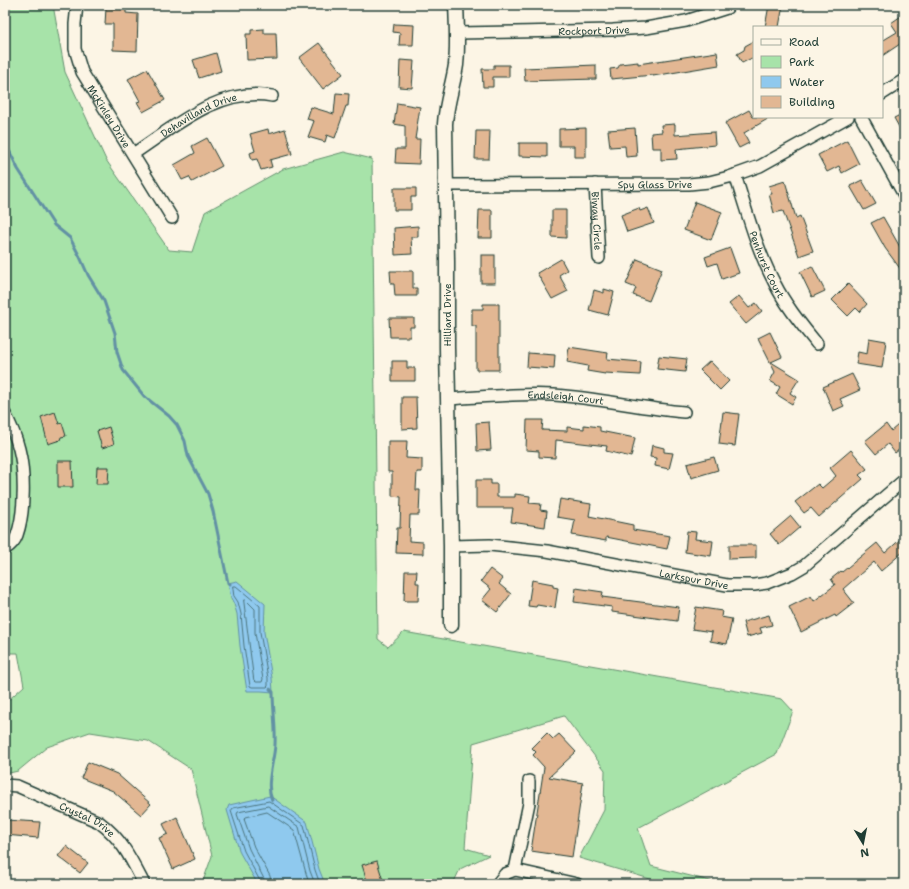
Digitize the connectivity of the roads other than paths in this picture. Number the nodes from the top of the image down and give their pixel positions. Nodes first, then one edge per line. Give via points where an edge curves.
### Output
1 (77, 5) edge
2 (456, 5) edge
3 (727, 8) dead end
4 (458, 33) junction
5 (904, 80) edge
6 (883, 93) edge
7 (272, 96) dead end
8 (846, 118) edge
9 (862, 118) edge
10 (133, 154) junction
11 (735, 175) junction
12 (595, 184) junction
13 (446, 185) junction
14 (904, 195) edge
15 (172, 218) dead end
16 (599, 258) dead end
17 (817, 344) dead end
18 (448, 399) junction
19 (684, 412) dead end
20 (5, 414) edge
21 (904, 480) edge
22 (451, 546) junction
23 (5, 549) edge
24 (451, 625) dead end
25 (529, 781) dead end
26 (5, 785) edge
27 (515, 870) junction
28 (144, 884) edge
29 (497, 884) edge
30 (575, 884) edge

1 - 10 street, McKinley Drive via 75,49 82,72
2 - 4 street, Hilliard Drive
3 - 4 street, Rockport Drive via 686,21 646,28
4 - 13 street, Hilliard Drive via 456,64 445,124
5 - 6 street
7 - 10 street, Dehavilland Drive via 244,94 199,110
8 - 11 street, Spy Glass Drive via 760,166
9 - 14 street
10 - 15 street, McKinley Drive
11 - 12 street, Spy Glass Drive via 689,184
11 - 17 street, Penhurst Court via 770,275
12 - 13 street, Spy Glass Drive
12 - 16 street, Biway Circle
13 - 18 street, Hilliard Drive
18 - 19 street, Endsleigh Court via 516,395 555,396
18 - 22 street, Hilliard Drive
20 - 23 street via 12,428 21,460 23,499 17,536
21 - 22 street, Larkspur Drive via 804,566 780,579 754,585 727,585 547,552 490,545
22 - 24 street, Hilliard Drive
25 - 27 street via 529,803
26 - 28 street, Crystal Drive via 17,786 98,822 124,847
27 - 29 street via 505,874
27 - 30 street

